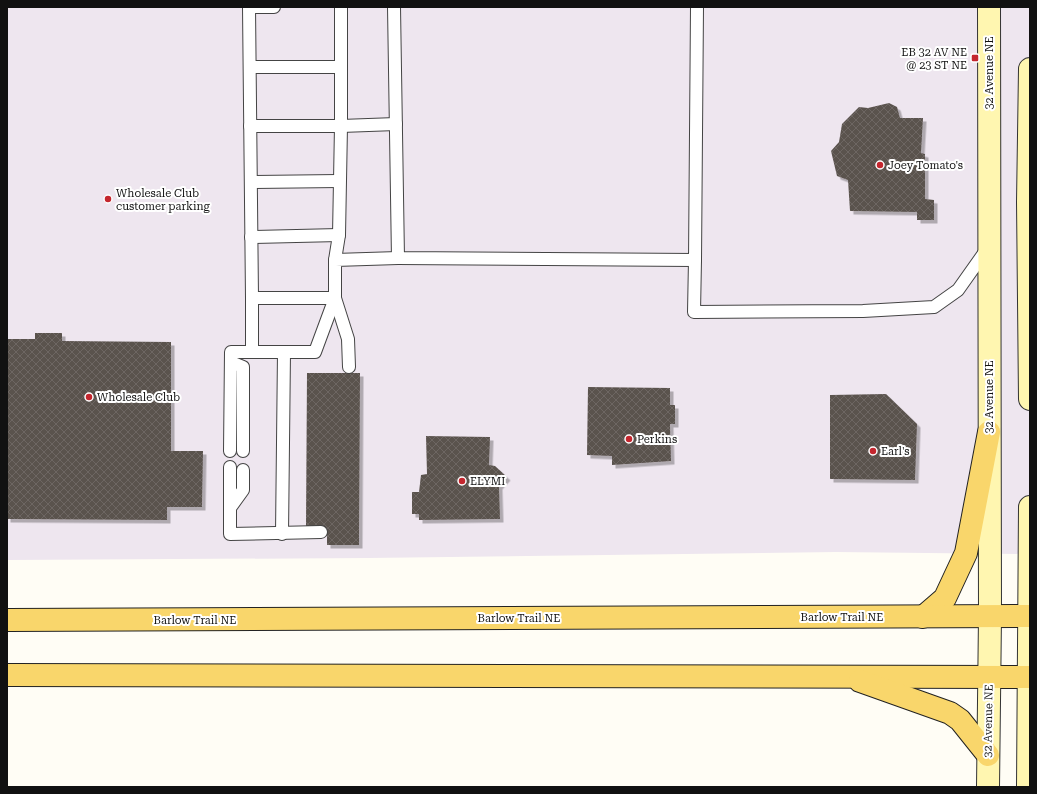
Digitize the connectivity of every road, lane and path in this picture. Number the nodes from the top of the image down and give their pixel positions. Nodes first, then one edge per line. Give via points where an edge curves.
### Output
1 (274, 7) edge
2 (341, 7) edge
3 (394, 7) edge
4 (697, 7) edge
5 (989, 7) edge
6 (250, 67) junction
7 (341, 67) junction
8 (1030, 69) edge
9 (396, 124) junction
10 (250, 126) junction
11 (341, 126) junction
12 (339, 181) junction
13 (251, 182) junction
14 (1029, 196) edge
15 (339, 235) junction
16 (251, 237) junction
17 (988, 248) junction
18 (1029, 250) edge
19 (398, 258) junction
20 (335, 260) junction
21 (695, 260) junction
22 (252, 298) junction
23 (335, 298) junction
24 (1029, 303) edge
25 (252, 352) junction
26 (284, 352) junction
27 (231, 362) junction
28 (349, 367) dead end
29 (1030, 399) edge
30 (989, 432) junction
31 (230, 451) dead end
32 (243, 451) dead end
33 (230, 467) dead end
34 (243, 470) dead end
35 (1030, 507) edge
36 (230, 508) junction
37 (321, 532) dead end
38 (282, 534) junction
39 (990, 616) junction
40 (1030, 616) edge
41 (923, 617) junction
42 (7, 620) edge
43 (7, 675) edge
44 (845, 676) junction
45 (989, 676) junction
46 (1029, 676) edge
47 (988, 754) junction
48 (988, 787) edge
49 (1028, 787) edge

1 - 6 lane via 249,7
2 - 7 lane
3 - 9 lane
4 - 21 lane
5 - 17 main road, 32 Avenue NE
6 - 7 lane
6 - 10 lane
7 - 11 lane
8 - 14 main road
9 - 11 lane
9 - 19 lane
10 - 11 lane
10 - 13 lane
11 - 12 lane
12 - 13 lane
12 - 15 lane
13 - 16 lane
14 - 18 main road
15 - 16 lane
15 - 20 lane
16 - 22 lane
17 - 21 lane via 958,290 934,307 863,311 694,312
17 - 30 main road, 32 Avenue NE
18 - 24 main road
19 - 20 lane
19 - 21 lane
20 - 23 lane
22 - 23 lane
22 - 25 lane
23 - 26 lane via 315,352
23 - 28 lane via 348,339
24 - 29 main road
25 - 26 lane
25 - 27 lane via 231,352
26 - 38 lane
27 - 31 lane
27 - 32 lane via 243,367
30 - 39 main road, 32 Avenue NE
30 - 41 main road via 966,553 945,598
33 - 36 lane
34 - 36 lane via 243,490
35 - 40 main road
36 - 38 lane via 230,534
37 - 38 lane
39 - 40 main road, Barlow Trail NE
39 - 41 main road, Barlow Trail NE
39 - 45 main road, 32 Avenue NE
40 - 46 main road
41 - 42 main road, Barlow Trail NE
43 - 44 main road
44 - 45 main road
44 - 47 main road via 950,713 960,720
45 - 46 main road
45 - 47 main road, 32 Avenue NE
46 - 49 main road
47 - 48 main road, 32 Avenue NE

